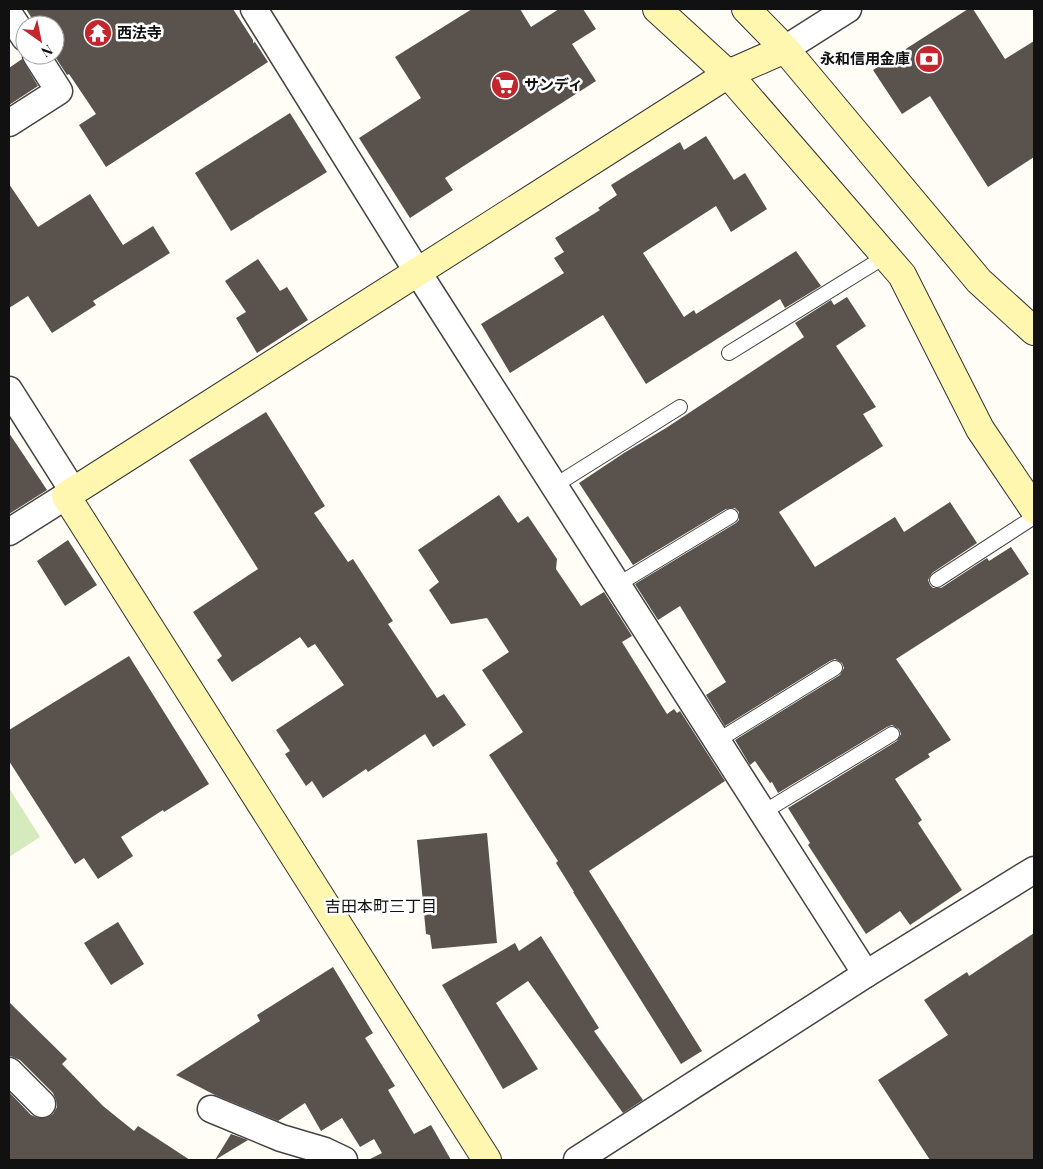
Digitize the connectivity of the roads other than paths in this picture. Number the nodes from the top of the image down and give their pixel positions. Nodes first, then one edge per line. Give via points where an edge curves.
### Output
1 (254, 9) edge
2 (657, 9) edge
3 (746, 9) edge
4 (848, 9) edge
5 (785, 49) junction
6 (42, 65) edge
7 (728, 74) junction
8 (9, 123) edge
9 (886, 256) junction
10 (417, 271) junction
11 (1034, 331) edge
12 (728, 353) dead end
13 (9, 390) edge
14 (680, 407) dead end
15 (554, 486) junction
16 (70, 493) junction
17 (1034, 509) edge
18 (731, 516) dead end
19 (1034, 517) edge
20 (9, 532) edge
21 (937, 580) dead end
22 (617, 585) junction
23 (835, 668) dead end
24 (892, 734) dead end
25 (717, 741) junction
26 (762, 813) junction
27 (1034, 870) edge
28 (866, 974) junction
29 (9, 1071) edge
30 (42, 1104) dead end
31 (211, 1109) dead end
32 (329, 1157) edge
33 (487, 1160) edge
34 (577, 1160) edge

1 - 10 street
2 - 7 street
3 - 5 street
4 - 5 street
5 - 7 street
5 - 11 street via 979,281
6 - 8 street via 59,91
7 - 9 street
7 - 10 street
9 - 12 lane
9 - 17 street via 902,275 980,429
10 - 15 street
10 - 16 street
13 - 16 street
14 - 15 lane
15 - 22 street
16 - 20 street
16 - 33 street
18 - 22 lane
19 - 21 lane
22 - 25 street
23 - 25 lane
24 - 26 lane
25 - 26 street
26 - 28 street
27 - 28 street
28 - 34 street
29 - 30 street
31 - 32 street

